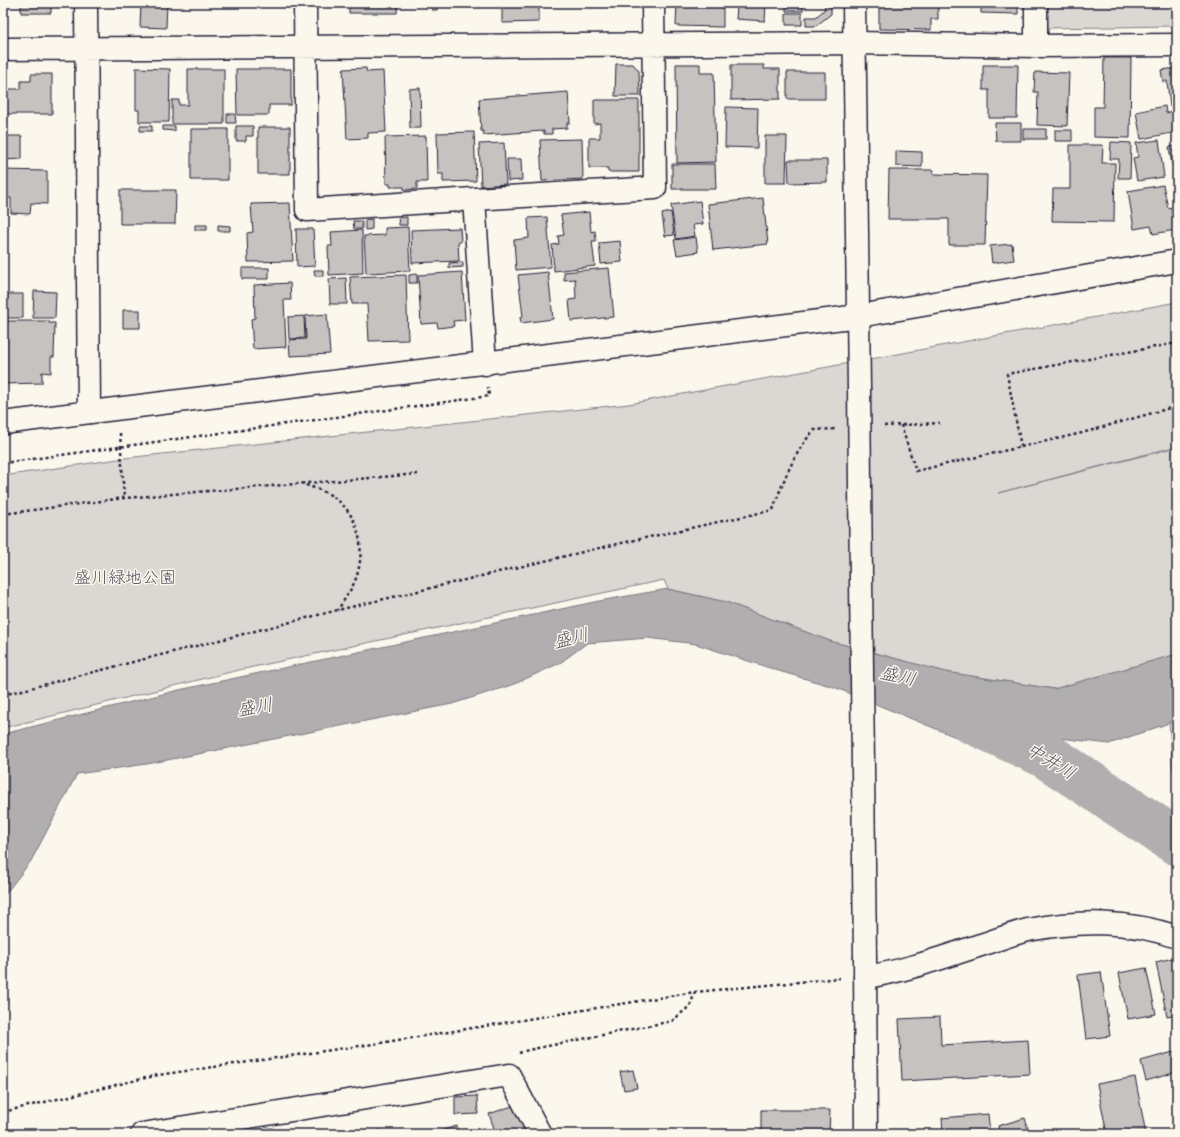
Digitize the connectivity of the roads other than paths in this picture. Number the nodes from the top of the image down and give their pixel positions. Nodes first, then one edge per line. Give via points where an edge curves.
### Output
1 (86, 3) edge
2 (305, 3) edge
3 (653, 3) edge
4 (854, 3) edge
5 (1036, 3) edge
6 (854, 43) junction
7 (654, 45) junction
8 (1177, 45) edge
9 (1036, 46) junction
10 (306, 47) junction
11 (3, 49) edge
12 (86, 49) junction
13 (474, 199) junction
14 (1177, 261) edge
15 (858, 316) junction
16 (485, 364) junction
17 (89, 412) junction
18 (3, 423) edge
19 (1177, 937) edge
20 (865, 968) junction
21 (142, 1134) edge
22 (540, 1134) edge
23 (866, 1134) edge

1 - 12 street
2 - 10 street
3 - 7 street
4 - 6 street
5 - 9 street
6 - 7 street
6 - 9 street
6 - 15 street
7 - 10 street
7 - 13 street via 655,188
8 - 9 street
10 - 12 street
10 - 13 street via 307,210
11 - 12 street
12 - 17 street
13 - 16 street
14 - 15 street
15 - 16 street
15 - 20 street, bridge
16 - 17 street
17 - 18 street
19 - 20 street via 1153,929 1115,923 1074,923 1027,930 892,973
20 - 23 street
21 - 22 street via 509,1075

